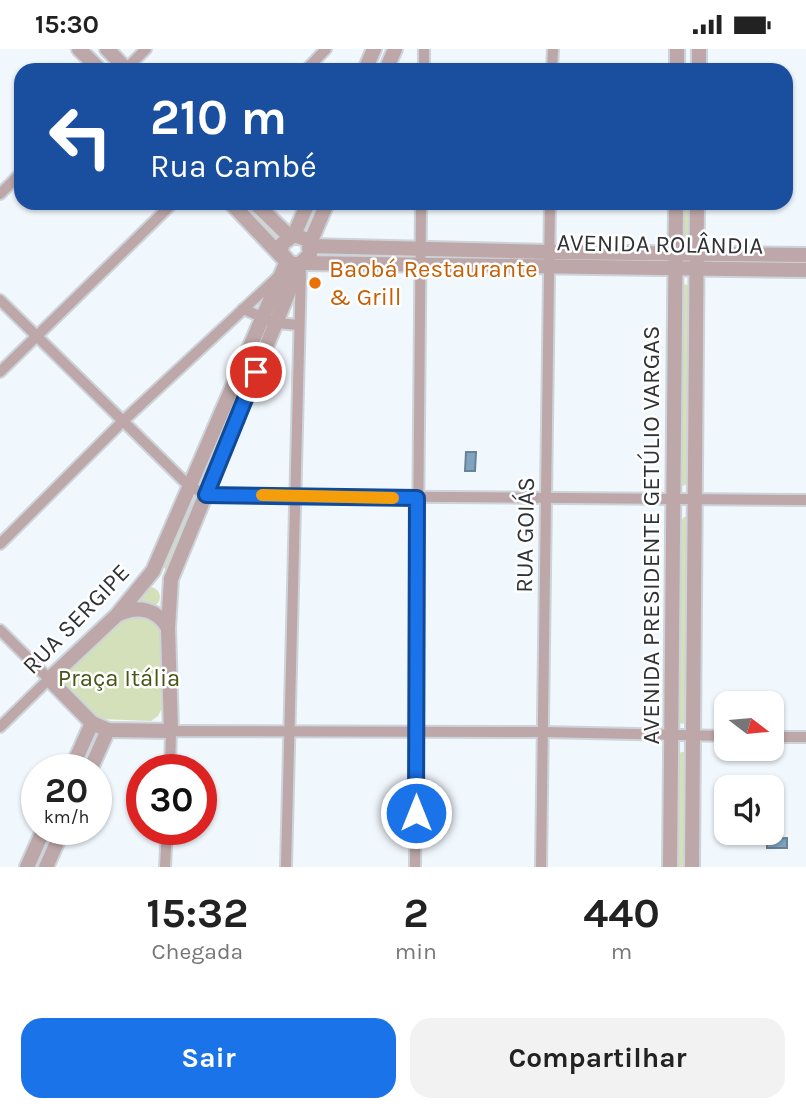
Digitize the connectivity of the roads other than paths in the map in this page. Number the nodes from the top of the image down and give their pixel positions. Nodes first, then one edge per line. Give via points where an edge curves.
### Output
1 (79, 49) edge
2 (107, 49) edge
3 (146, 49) edge
4 (326, 49) edge
5 (93, 63) edge
6 (120, 63) edge
7 (133, 63) edge
8 (313, 63) edge
9 (14, 180) edge
10 (0, 194) edge
11 (166, 210) edge
12 (238, 210) edge
13 (263, 210) edge
14 (304, 210) edge
15 (324, 210) edge
16 (421, 210) edge
17 (550, 210) edge
18 (676, 210) edge
19 (697, 210) edge
20 (291, 235) junction
21 (310, 245) junction
22 (420, 249) junction
23 (696, 253) junction
24 (806, 255) edge
25 (550, 258) junction
26 (676, 260) junction
27 (292, 264) junction
28 (420, 265) junction
29 (696, 268) junction
30 (806, 270) edge
31 (0, 300) edge
32 (243, 309) junction
33 (269, 320) junction
34 (299, 325) junction
35 (37, 336) junction
36 (0, 372) edge
37 (123, 421) junction
38 (188, 485) junction
39 (206, 495) junction
40 (295, 496) junction
41 (417, 498) junction
42 (675, 498) junction
43 (546, 499) junction
44 (695, 499) junction
45 (806, 500) edge
46 (0, 544) edge
47 (153, 571) junction
48 (171, 579) junction
49 (117, 615) junction
50 (168, 628) junction
51 (0, 630) edge
52 (49, 679) junction
53 (92, 723) junction
54 (0, 727) edge
55 (108, 730) junction
56 (171, 731) junction
57 (416, 731) junction
58 (290, 732) junction
59 (543, 732) junction
60 (672, 736) junction
61 (694, 736) junction
62 (714, 736) edge
63 (784, 737) edge
64 (806, 737) edge
65 (78, 754) edge
66 (97, 754) edge
67 (170, 754) edge
68 (37, 845) edge
69 (56, 845) edge
70 (166, 845) edge
71 (27, 867) edge
72 (46, 867) edge
73 (165, 867) edge
74 (286, 867) edge
75 (415, 867) edge
76 (541, 867) edge
77 (670, 867) edge
78 (692, 867) edge

1 - 5 street
2 - 6 street
3 - 7 street
4 - 8 street
9 - 10 street
11 - 35 street
12 - 27 street
13 - 20 street
14 - 20 street
15 - 21 street
16 - 22 street
17 - 25 street, RUA GOIÁS
18 - 26 street, AVENIDA PRESIDENTE GETÚLIO VARGAS
19 - 23 street, AVENIDA PRESIDENTE GETÚLIO VARGAS
20 - 21 street via 303,237
20 - 27 street via 282,244
21 - 22 street, AVENIDA ROLÂNDIA
21 - 27 street via 310,254
22 - 25 street, AVENIDA ROLÂNDIA
22 - 28 street
23 - 24 street, AVENIDA ROLÂNDIA
23 - 26 street, AVENIDA ROLÂNDIA
23 - 29 street, AVENIDA PRESIDENTE GETÚLIO VARGAS
25 - 26 street, AVENIDA ROLÂNDIA
25 - 28 street, AVENIDA ROLÂNDIA
25 - 43 street, RUA GOIÁS
26 - 29 street, AVENIDA ROLÂNDIA
26 - 42 street, AVENIDA PRESIDENTE GETÚLIO VARGAS
27 - 28 street, AVENIDA ROLÂNDIA
27 - 32 street
27 - 33 street
27 - 33 street
27 - 34 street
28 - 41 street
29 - 30 street, AVENIDA ROLÂNDIA
29 - 44 street, AVENIDA PRESIDENTE GETÚLIO VARGAS
31 - 35 street
32 - 33 street
32 - 37 street
33 - 34 street
33 - 38 street, RUA SERGIPE
33 - 39 street
34 - 40 street
35 - 36 street
35 - 37 street
37 - 38 street
37 - 46 street
38 - 39 street
38 - 47 street, RUA SERGIPE
39 - 40 street
39 - 48 street
40 - 41 street
40 - 58 street
41 - 43 street
41 - 57 street
42 - 43 street
42 - 44 street
42 - 60 street, AVENIDA PRESIDENTE GETÚLIO VARGAS
43 - 59 street, RUA GOIÁS
44 - 45 street
44 - 61 street, AVENIDA PRESIDENTE GETÚLIO VARGAS
47 - 48 street
47 - 49 street, RUA SERGIPE
48 - 50 street
49 - 50 street via 135,608 148,611 163,619
49 - 52 street, RUA SERGIPE
50 - 56 street
51 - 52 street
52 - 53 street
52 - 54 street, RUA SERGIPE
53 - 55 street
53 - 65 street
55 - 56 street
55 - 66 street
56 - 58 street
56 - 67 street
57 - 58 street
57 - 59 street
57 - 75 street
58 - 74 street
59 - 60 street
59 - 76 street, RUA GOIÁS
60 - 61 street
60 - 77 street, AVENIDA PRESIDENTE GETÚLIO VARGAS
61 - 62 street
61 - 78 street, AVENIDA PRESIDENTE GETÚLIO VARGAS
63 - 64 street
68 - 71 street
69 - 72 street
70 - 73 street

